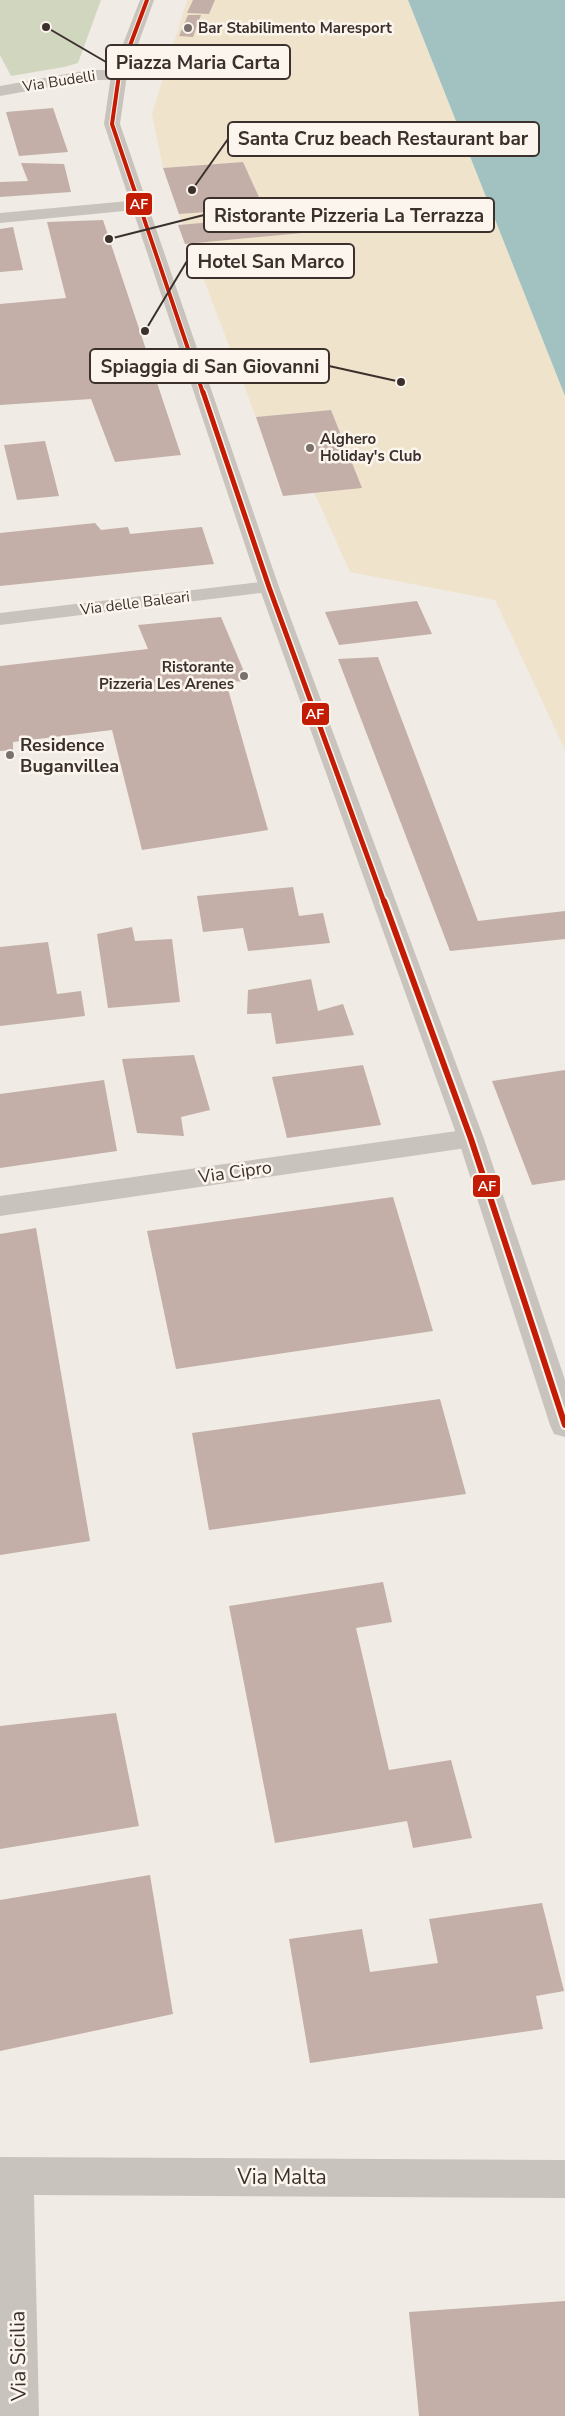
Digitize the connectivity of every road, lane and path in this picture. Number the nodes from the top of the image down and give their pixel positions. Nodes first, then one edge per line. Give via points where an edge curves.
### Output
1 (147, 0) edge
2 (119, 75) junction
3 (0, 91) edge
4 (139, 205) junction
5 (0, 218) edge
6 (269, 587) junction
7 (0, 619) edge
8 (471, 1139) junction
9 (0, 1206) edge
10 (565, 1425) edge
11 (7, 2176) edge
12 (565, 2179) edge
13 (19, 2416) edge

1 - 2 street
2 - 3 street, Via Budelli via 89,75
2 - 4 street via 112,124
4 - 5 street
4 - 6 street
6 - 7 street, Via delle Baleari
6 - 8 street
8 - 9 street, Via Cipro
8 - 10 street
11 - 12 street, Via Malta
11 - 13 street, Via Sicilia

